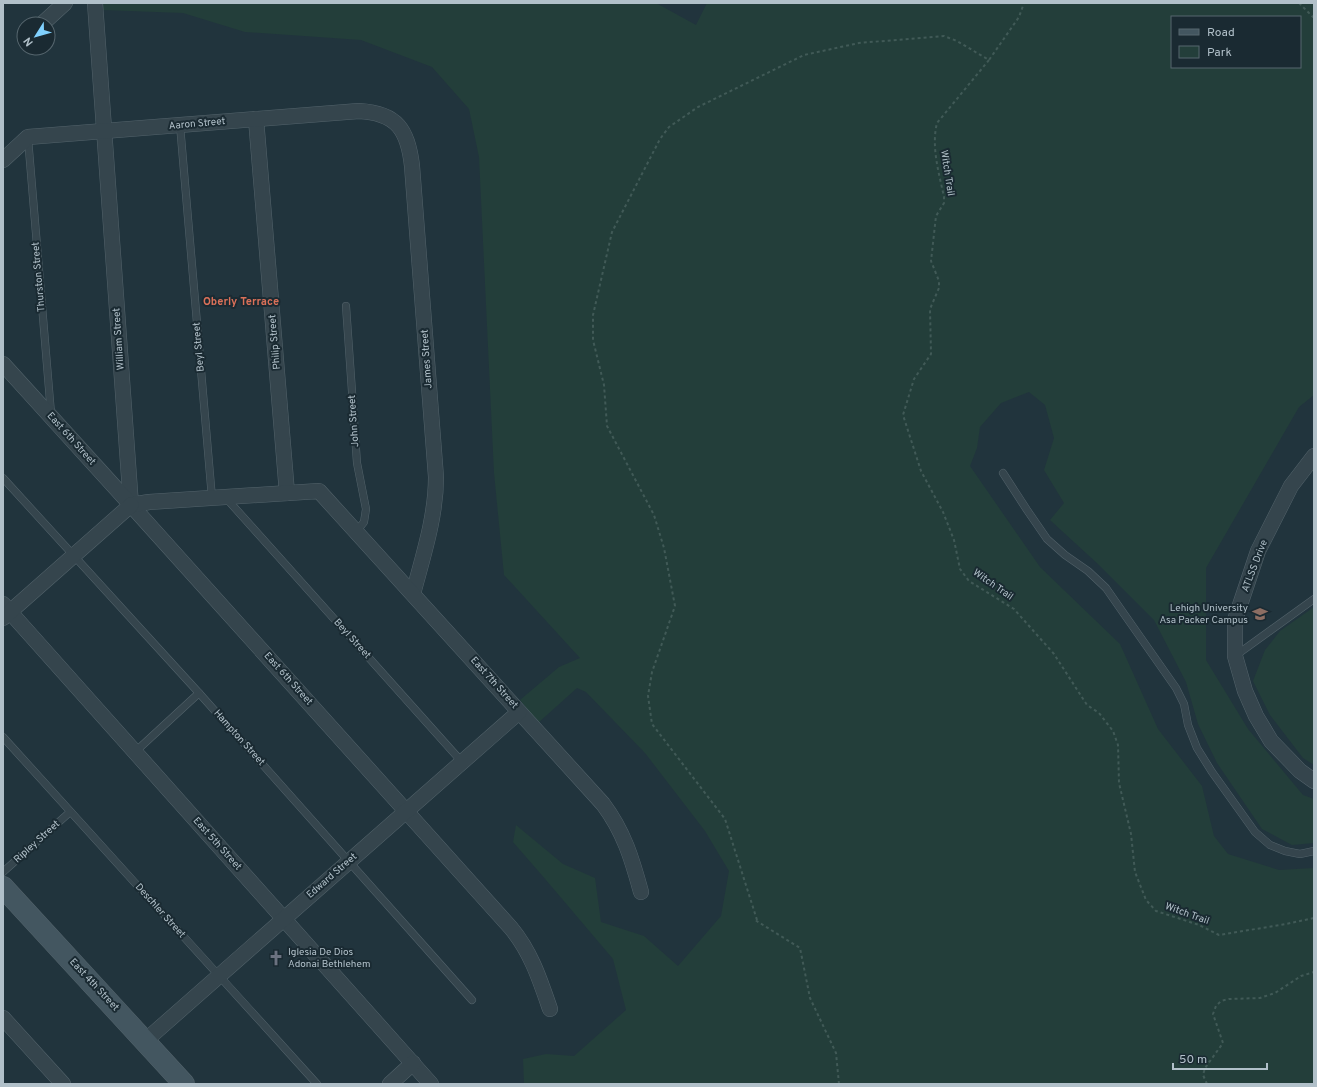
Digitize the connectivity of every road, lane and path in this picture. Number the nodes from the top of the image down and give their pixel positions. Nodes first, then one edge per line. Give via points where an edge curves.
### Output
1 (65, 3) edge
2 (84, 3) edge
3 (1024, 3) edge
4 (1298, 3) edge
5 (95, 8) edge
6 (51, 16) edge
7 (1314, 18) edge
8 (989, 60) junction
9 (256, 119) junction
10 (180, 125) junction
11 (397, 125) joint
12 (103, 131) junction
13 (28, 137) junction
14 (3, 160) edge
15 (346, 306) dead end
16 (3, 364) edge
17 (51, 417) junction
18 (1314, 456) edge
19 (1003, 473) dead end
20 (3, 478) edge
21 (287, 493) junction
22 (219, 498) junction
23 (131, 505) junction
24 (356, 532) junction
25 (74, 556) junction
26 (413, 594) junction
27 (1314, 599) edge
28 (5, 612) edge
29 (1235, 656) junction
30 (199, 693) junction
31 (519, 712) junction
32 (3, 737) edge
33 (135, 752) junction
34 (462, 762) junction
35 (1314, 781) edge
36 (406, 811) junction
37 (70, 812) junction
38 (1314, 852) edge
39 (349, 861) junction
40 (3, 872) edge
41 (3, 886) edge
42 (641, 892) dead end
43 (1314, 918) edge
44 (284, 919) junction
45 (1314, 972) edge
46 (219, 976) junction
47 (472, 1000) dead end
48 (550, 1009) dead end
49 (3, 1018) edge
50 (145, 1041) junction
51 (413, 1063) junction
52 (63, 1084) edge
53 (184, 1084) edge
54 (317, 1084) edge
55 (390, 1084) edge
56 (431, 1084) edge
57 (839, 1084) edge
58 (1207, 1084) edge

1 - 6 street
2 - 5 street
3 - 8 path, Witch Trail via 1019,17
4 - 7 path
5 - 12 street, William Street
8 - 43 path, Witch Trail via 937,123 935,130 935,153 944,203 936,216 931,261 939,288 930,310 931,354 914,379 902,415 921,471 943,512 954,540 960,569 969,581 1014,609 1054,654 1087,705 1099,713 1113,731 1118,745 1119,783 1131,834 1135,872 1146,900 1156,911 1200,925 1219,935
8 - 57 path via 944,36 859,43 804,55 698,107 669,127 660,139 612,232 593,315 593,340 604,385 607,426 654,515 664,548 675,606 652,672 648,696 652,724 725,819 755,920 800,948 810,998 836,1053
9 - 10 street, Aaron Street
9 - 11 street, Aaron Street via 359,111 378,113
9 - 21 street, Philip Street
10 - 12 street, Aaron Street
10 - 22 lane, Beyl Street
11 - 26 street, James Street via 409,145 412,166 436,477 430,529
12 - 13 street, Aaron Street
12 - 23 street, William Street
13 - 14 street
13 - 17 lane, Thurston Street
15 - 24 lane, John Street via 357,462 366,509 364,522
16 - 17 street, East 6th Street
17 - 23 street, East 6th Street
18 - 29 street, ATLSS Drive via 1291,486 1258,551 1235,620
19 - 38 lane via 1048,538 1106,588 1176,688 1184,704 1188,725 1197,748 1255,832 1270,845 1285,851 1300,854
20 - 25 lane, Hampton Street
21 - 22 street
21 - 24 street, East 7th Street via 319,491
22 - 23 street
22 - 34 lane, Beyl Street
23 - 25 street
23 - 36 street, East 6th Street
24 - 26 street, East 7th Street
25 - 28 street
25 - 30 lane, Hampton Street
26 - 31 street, East 7th Street
27 - 29 lane
28 - 33 street, East 5th Street
29 - 35 street, ATLSS Drive via 1245,691 1271,741 1300,771
30 - 33 lane
30 - 39 lane, Hampton Street
31 - 34 street, Edward Street
31 - 42 street, East 7th Street via 611,814 629,850
32 - 37 lane, Deschler Street
33 - 44 street, East 5th Street
34 - 36 street, Edward Street
36 - 39 street, Edward Street
36 - 48 street, East 6th Street via 519,937 534,966
37 - 40 lane, Ripley Street
37 - 46 lane, Deschler Street
39 - 44 street, Edward Street
39 - 47 lane, Hampton Street
41 - 50 main road, East 4th Street
44 - 46 street, Edward Street
44 - 51 street, East 5th Street
45 - 58 path via 1301,976 1268,996 1229,999 1221,1001 1216,1006 1213,1014 1223,1043 1205,1068 1203,1075
46 - 50 street, Edward Street
46 - 54 lane, Deschler Street
49 - 52 street
50 - 53 main road, East 4th Street
51 - 55 street
51 - 56 street, East 5th Street

